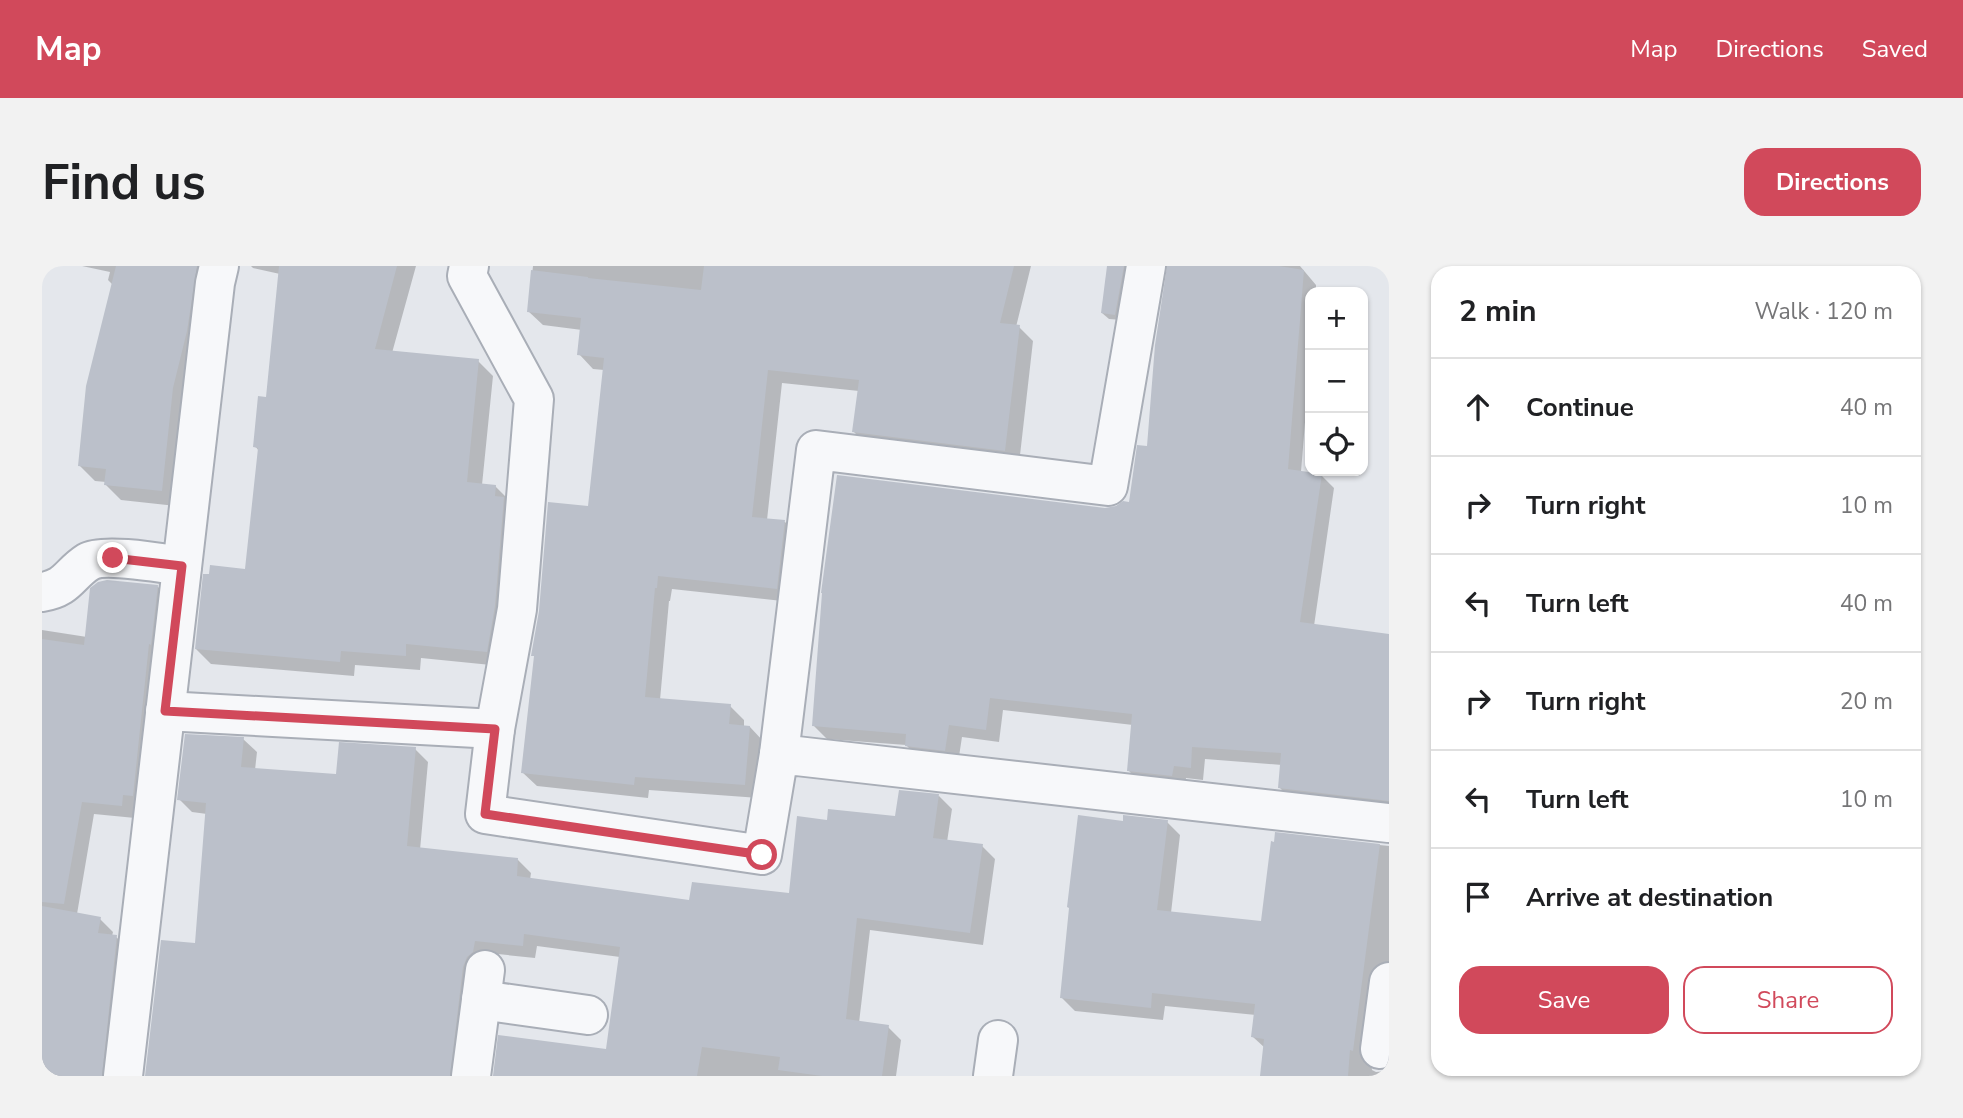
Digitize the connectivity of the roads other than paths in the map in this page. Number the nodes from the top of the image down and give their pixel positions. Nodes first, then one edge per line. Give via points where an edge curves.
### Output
1 (219, 266) edge
2 (469, 266) edge
3 (1146, 266) edge
4 (182, 566) junction
5 (42, 592) edge
6 (165, 711) junction
7 (495, 729) junction
8 (779, 754) junction
9 (1389, 823) edge
10 (1389, 982) edge
11 (588, 1015) dead end
12 (1380, 1049) dead end
13 (123, 1076) edge
14 (471, 1076) edge

1 - 4 street
2 - 7 street via 467,276 534,399 517,609
3 - 8 street via 1108,486 816,450
4 - 5 street via 97,558 63,585
4 - 6 street
6 - 7 street
6 - 13 street
7 - 8 street via 485,814 762,855
8 - 9 street
10 - 12 street
11 - 14 street via 483,985

